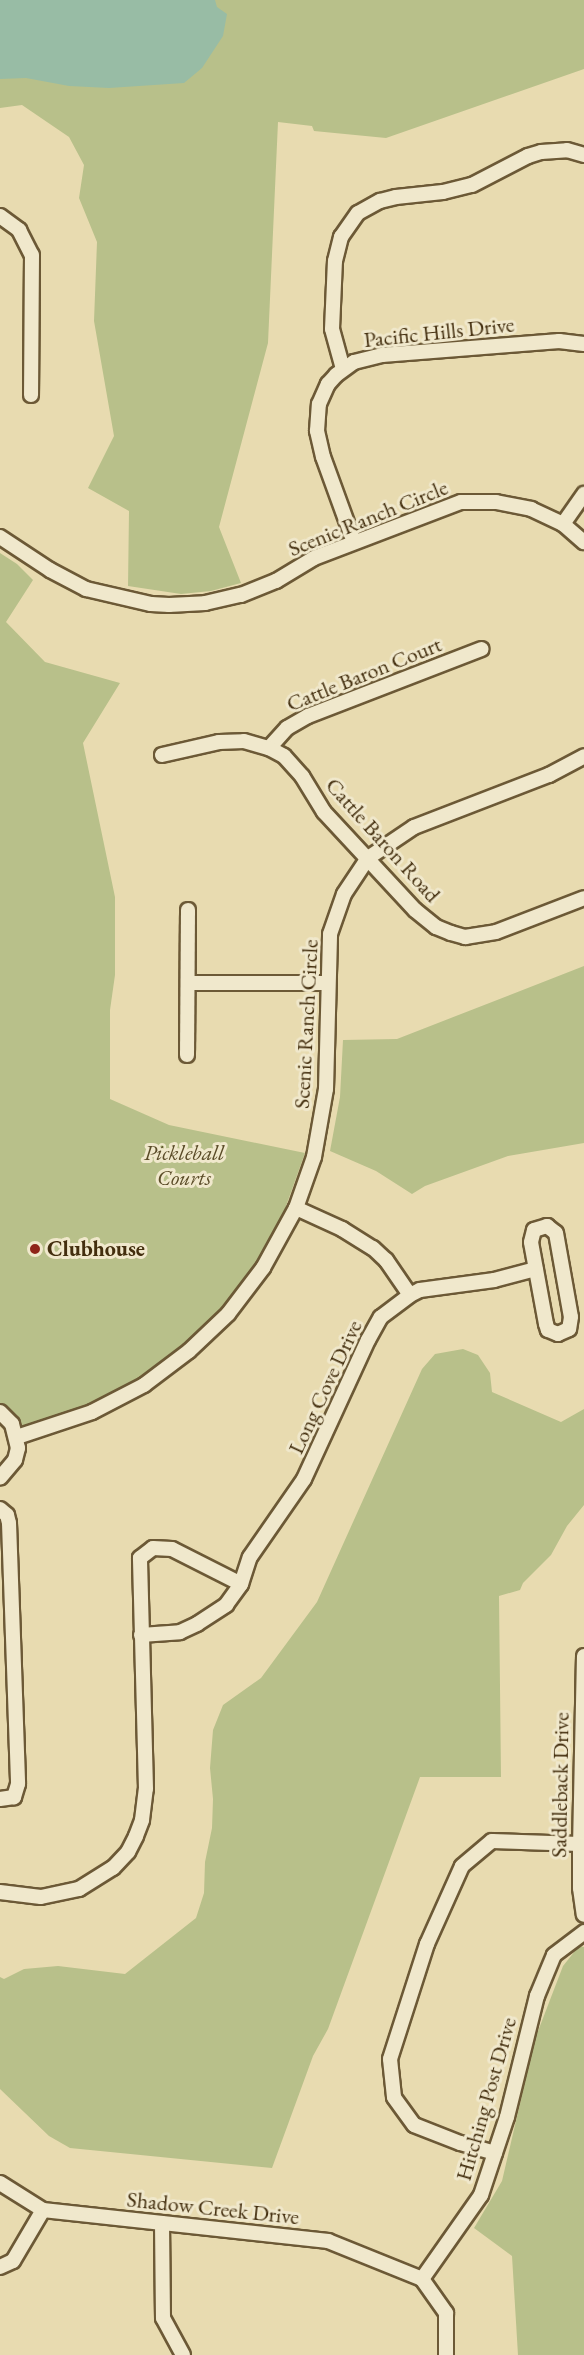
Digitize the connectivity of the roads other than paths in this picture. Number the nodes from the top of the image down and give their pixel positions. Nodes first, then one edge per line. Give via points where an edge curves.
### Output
1 (584, 154) edge
2 (0, 216) edge
3 (584, 344) edge
4 (343, 369) junction
5 (31, 395) dead end
6 (584, 494) edge
7 (563, 524) junction
8 (0, 537) edge
9 (354, 542) junction
10 (584, 542) edge
11 (482, 649) dead end
12 (269, 748) junction
13 (162, 755) dead end
14 (584, 756) edge
15 (368, 858) junction
16 (584, 898) edge
17 (188, 910) dead end
18 (328, 983) junction
19 (188, 984) junction
20 (187, 1055) dead end
21 (296, 1208) junction
22 (536, 1269) junction
23 (410, 1295) junction
24 (0, 1412) edge
25 (17, 1437) junction
26 (0, 1478) edge
27 (0, 1509) edge
28 (241, 1584) junction
29 (141, 1635) junction
30 (584, 1656) edge
31 (0, 1799) edge
32 (580, 1844) junction
33 (0, 1892) edge
34 (584, 1915) edge
35 (584, 1932) edge
36 (495, 2153) junction
37 (0, 2183) edge
38 (43, 2210) junction
39 (162, 2223) junction
40 (0, 2267) edge
41 (422, 2278) junction
42 (183, 2355) edge
43 (446, 2355) edge

1 - 4 street via 567,150 541,152 472,185 353,208 335,261 332,329
2 - 5 street via 19,230 32,255
3 - 4 street, Pacific Hills Drive via 550,342 382,355
4 - 9 street, Pacific Hills Drive via 323,393 317,431
6 - 7 street
7 - 9 street, Scenic Ranch Circle via 515,504 461,502
7 - 10 street, Scenic Ranch Circle
8 - 9 street, Scenic Ranch Circle via 86,589 169,605 241,595
11 - 12 street, Cattle Baron Court via 308,716 287,728
12 - 13 street, Cattle Baron Road via 230,741
12 - 15 street, Cattle Baron Road via 293,766 324,812
14 - 15 street, Scenic Ranch Circle via 549,775 414,827
15 - 16 street, Cattle Baron Road via 425,919 465,937 496,932
15 - 18 street, Scenic Ranch Circle via 344,894 333,921
17 - 19 street
18 - 19 street
18 - 21 street, Scenic Ranch Circle via 324,1107 314,1157
19 - 20 street
21 - 23 street via 373,1248
21 - 25 street, Scenic Ranch Circle via 247,1292 189,1351 125,1396 75,1419
22 - 22 street via 548,1330 564,1333 571,1324 569,1306 556,1233 546,1226 539,1227 531,1236
22 - 23 street, Long Cove Drive
23 - 28 street, Long Cove Drive via 375,1326 304,1479 250,1557
24 - 25 street via 12,1424
25 - 26 street via 15,1460
27 - 31 street via 9,1523 18,1784 15,1797
28 - 29 street, Long Cove Drive via 226,1605 197,1624 180,1632
28 - 29 street via 172,1549 153,1548 140,1558 138,1568
29 - 33 street via 146,1789 142,1820 128,1851 113,1868 79,1889 41,1897
30 - 32 street, Saddleback Drive
32 - 34 street, Saddleback Drive
32 - 36 street via 492,1841 462,1866 427,1944 390,2059 394,2097 414,2125
35 - 36 street, Hitching Post Drive via 554,1955 537,1996
36 - 41 street, Hitching Post Drive via 481,2195
37 - 38 street, Shadow Creek Drive
38 - 39 street, Shadow Creek Drive
38 - 40 street via 13,2261
39 - 41 street, Shadow Creek Drive via 328,2241
39 - 42 street via 162,2318
41 - 43 street via 446,2313

